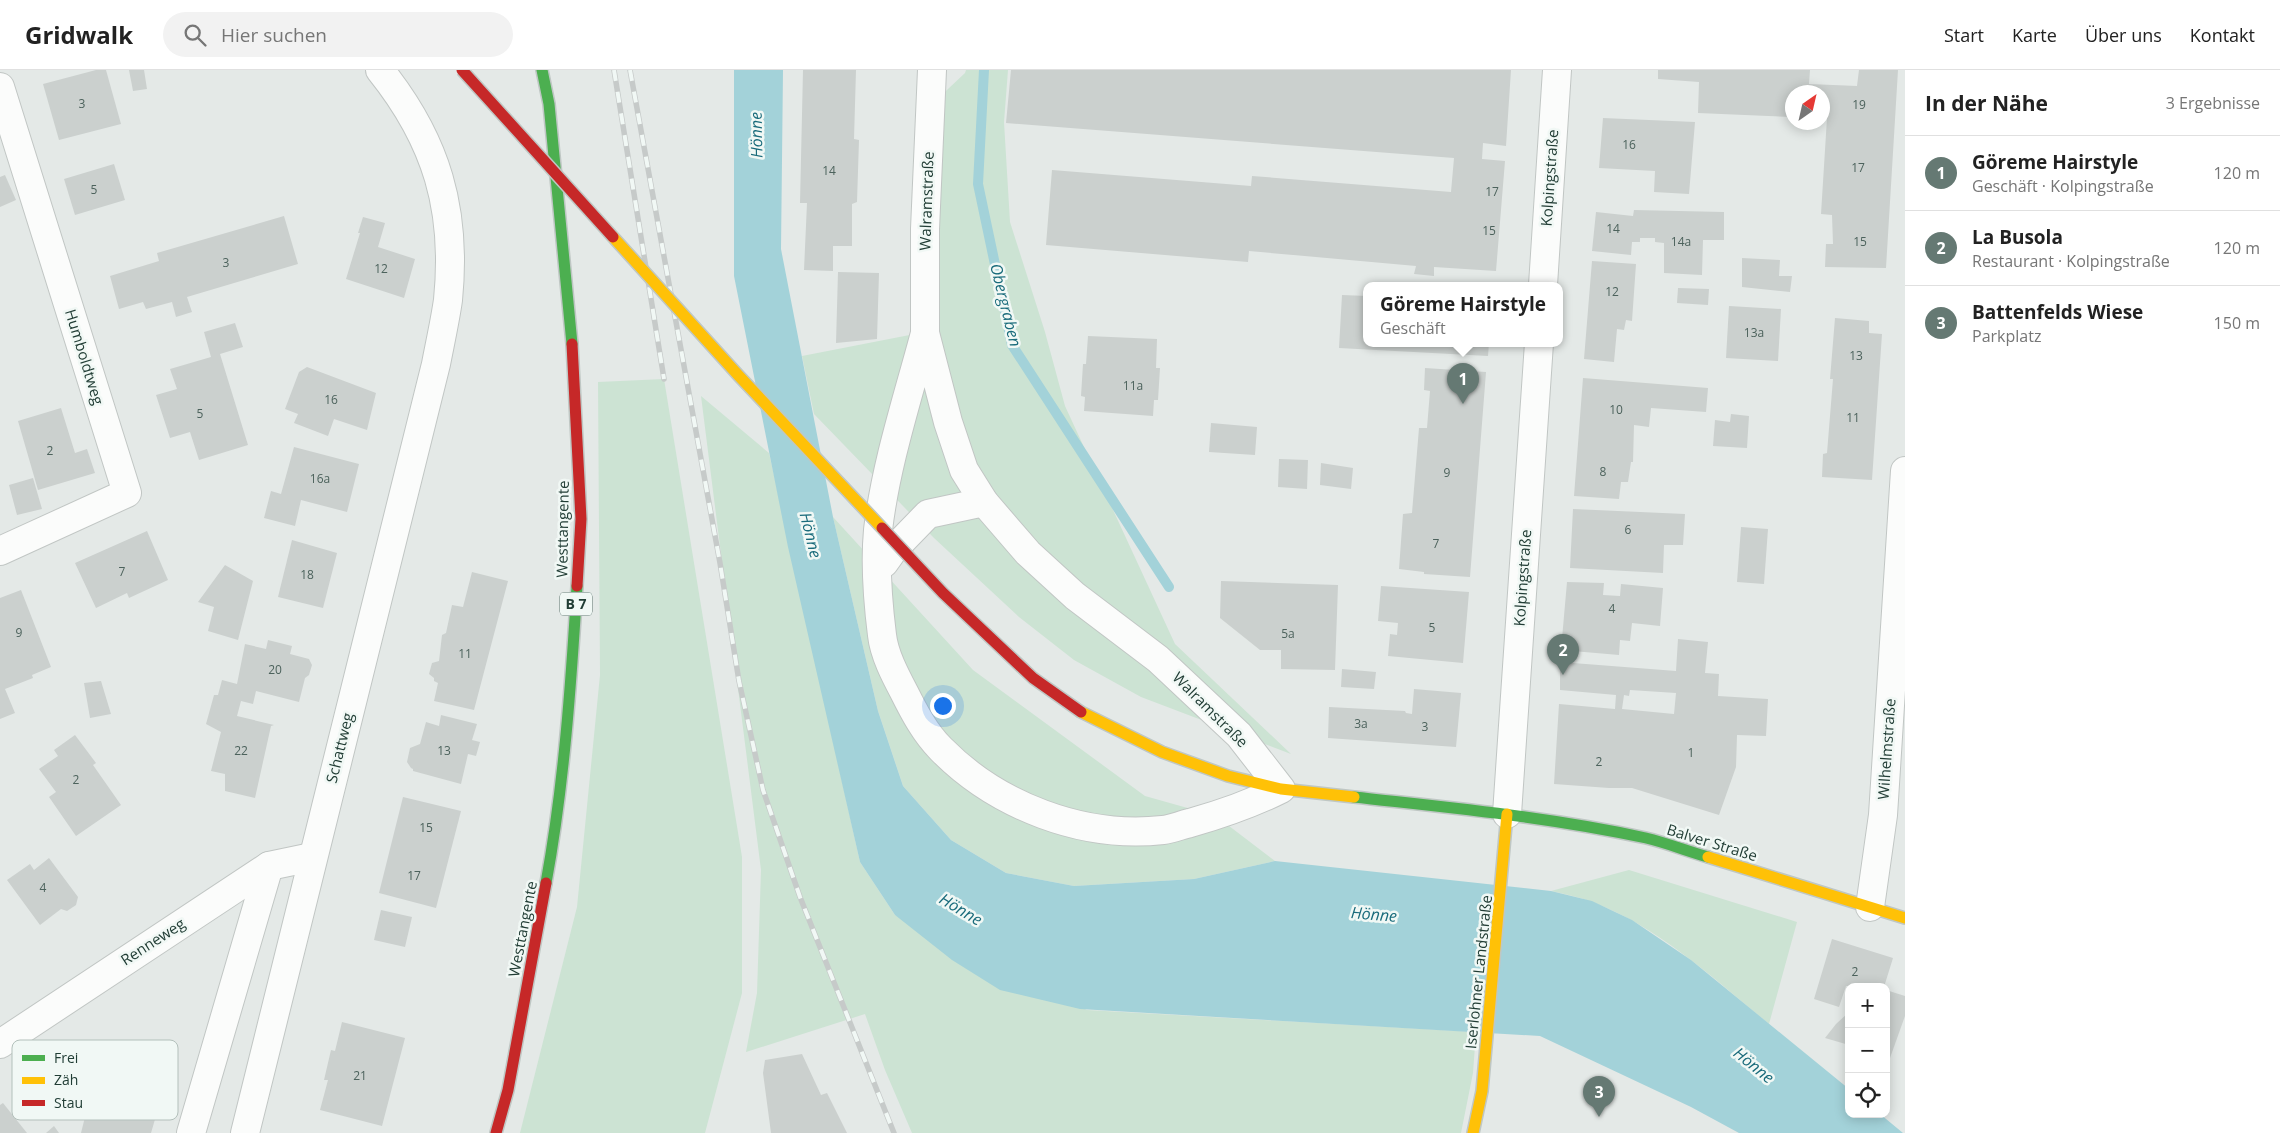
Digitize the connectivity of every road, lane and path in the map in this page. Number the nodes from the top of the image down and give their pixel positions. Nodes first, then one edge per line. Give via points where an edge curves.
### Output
1 (380, 70) edge
2 (462, 70) edge
3 (542, 70) edge
4 (932, 70) edge
5 (1558, 70) edge
6 (0, 87) edge
7 (1543, 282) edge
8 (925, 333) junction
9 (1539, 347) edge
10 (1905, 471) edge
11 (984, 502) junction
12 (0, 551) edge
13 (878, 573) junction
14 (1281, 790) junction
15 (1507, 814) junction
16 (312, 857) junction
17 (269, 866) junction
18 (1870, 907) junction
19 (1905, 918) edge
20 (0, 1044) edge
21 (191, 1133) edge
22 (245, 1133) edge
23 (496, 1133) edge
24 (1473, 1133) edge

1 - 16 street, Schattweg via 396,89 422,132 437,168 447,211 451,256 448,301 436,364
2 - 14 street, Balver Straße, bridge via 740,376 943,593 1033,678 1081,712 1162,752 1228,776
3 - 23 street, Westtangente / B 7 via 549,104 575,377 581,520 573,656 557,824 508,1090
4 - 8 street, Walramstraße via 925,229
5 - 7 street, Kolpingstraße
6 - 12 street, Humboldtweg via 127,493
8 - 11 street, Walramstraße via 964,470
8 - 13 street, Walramstraße via 884,490 878,532
9 - 15 street, Kolpingstraße
10 - 18 street, Wilhelmstraße via 1883,815
11 - 13 street via 928,514 894,549
11 - 14 street, Walramstraße via 1028,553 1075,596 1158,659 1239,735
13 - 14 street, Walramstraße via 882,638 896,677 917,719 941,749 1007,799 1043,815 1078,825 1121,831 1164,830 1246,806
14 - 15 street, Balver Straße
15 - 18 street, Balver Straße via 1648,839
15 - 24 street, Iserlohner Landstraße via 1482,1091
16 - 17 street, Renneweg
16 - 22 street, Schattweg
17 - 20 street, Renneweg
17 - 21 street
18 - 19 street, Balver Straße

